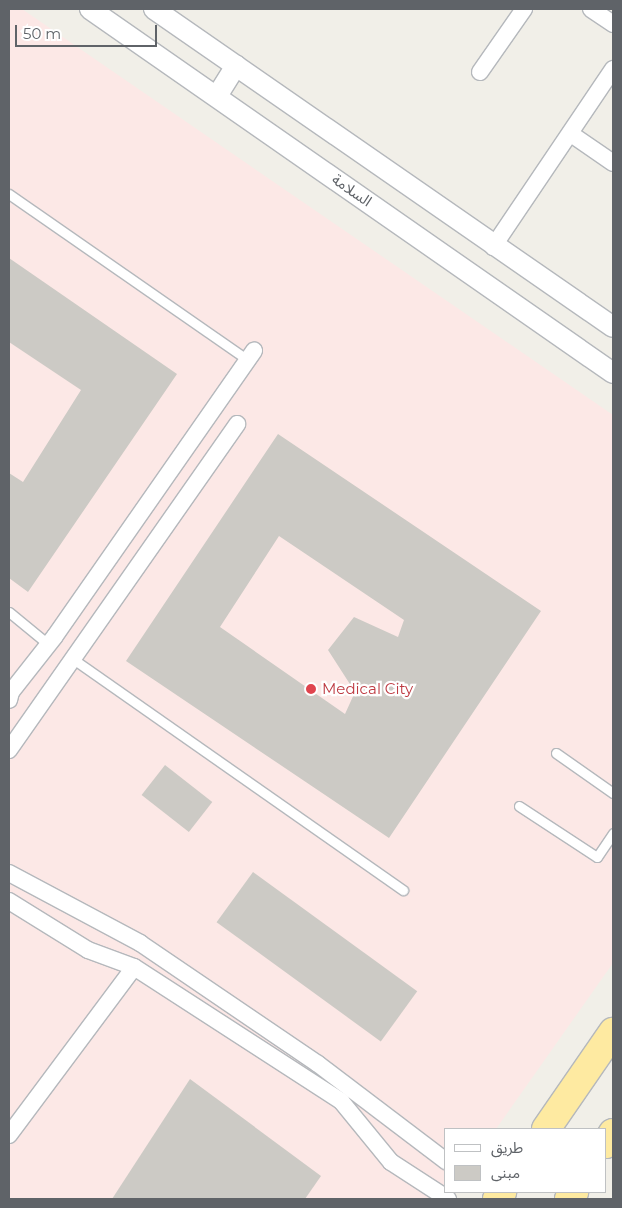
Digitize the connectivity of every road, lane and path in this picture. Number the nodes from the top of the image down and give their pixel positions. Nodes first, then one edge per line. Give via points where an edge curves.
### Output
1 (90, 9) edge
2 (154, 9) edge
3 (524, 9) edge
4 (236, 66) junction
5 (613, 69) edge
6 (480, 72) dead end
7 (217, 96) junction
8 (571, 134) junction
9 (613, 163) edge
10 (9, 194) edge
11 (493, 246) junction
12 (613, 328) edge
13 (251, 355) joint
14 (613, 372) edge
15 (237, 424) dead end
16 (9, 612) edge
17 (48, 644) junction
18 (73, 659) junction
19 (9, 700) edge
20 (9, 750) edge
21 (556, 753) dead end
22 (613, 794) edge
23 (519, 806) dead end
24 (613, 833) edge
25 (9, 873) edge
26 (403, 890) dead end
27 (9, 901) edge
28 (134, 967) junction
29 (613, 1032) edge
30 (547, 1128) edge
31 (9, 1135) edge
32 (444, 1159) edge
33 (448, 1199) edge

1 - 7 street, السلامة
2 - 4 street
3 - 6 street
4 - 7 street
4 - 11 street
5 - 8 street
7 - 14 street, السلامة
8 - 9 street
8 - 11 street
10 - 13 lane
11 - 12 street
13 - 17 street
15 - 18 street
16 - 17 lane
17 - 19 street via 11,692
18 - 20 street
18 - 26 lane
21 - 22 lane
23 - 24 lane via 596,857
25 - 32 street via 140,943 318,1064
27 - 28 street via 88,950
28 - 31 street
28 - 33 street via 341,1101 391,1162
29 - 30 highway

